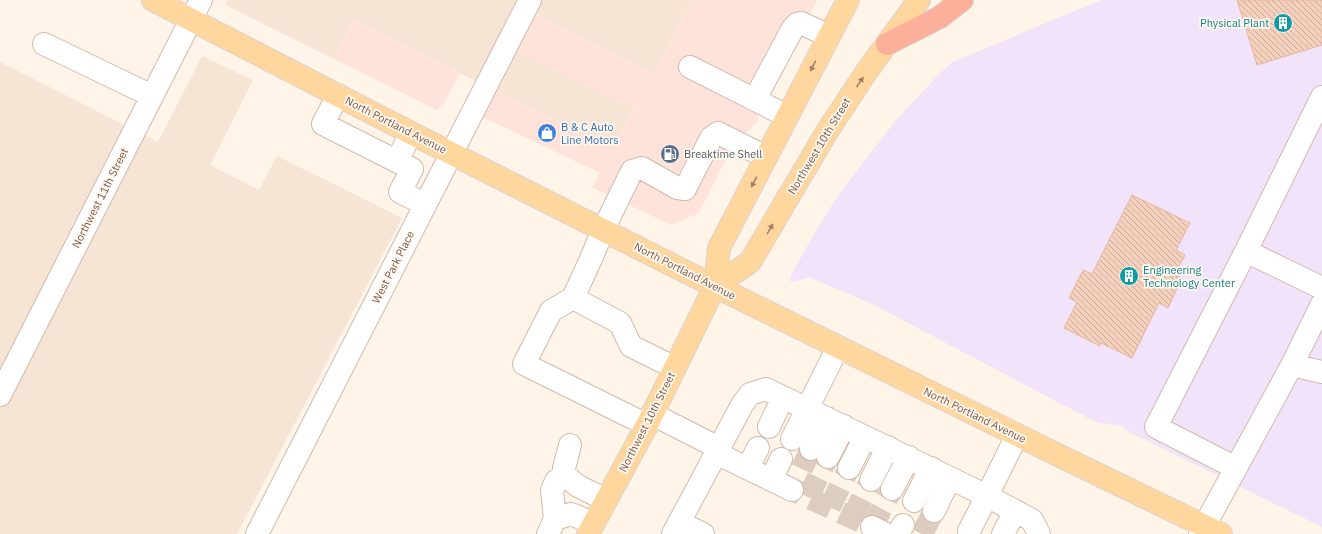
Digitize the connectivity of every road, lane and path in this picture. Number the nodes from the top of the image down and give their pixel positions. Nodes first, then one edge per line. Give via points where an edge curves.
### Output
1 (153, 0) edge
2 (201, 0) edge
3 (530, 0) edge
4 (848, 0) edge
5 (919, 0) edge
6 (962, 0) edge
7 (191, 20) junction
8 (829, 36) junction
9 (44, 44) dead end
10 (887, 44) junction
11 (690, 67) dead end
12 (338, 95) junction
13 (152, 96) junction
14 (1322, 97) edge
15 (755, 100) junction
16 (788, 116) junction
17 (411, 133) junction
18 (451, 153) junction
19 (766, 158) junction
20 (397, 161) junction
21 (425, 204) junction
22 (603, 230) junction
23 (1246, 251) junction
24 (715, 286) junction
25 (1322, 288) edge
26 (573, 298) junction
27 (1322, 304) edge
28 (838, 347) junction
29 (1292, 365) junction
30 (675, 368) junction
31 (1322, 372) edge
32 (0, 396) edge
33 (784, 397) junction
34 (807, 408) junction
35 (649, 420) junction
36 (835, 422) junction
37 (769, 427) dead end
38 (1016, 435) junction
39 (865, 437) junction
40 (792, 439) tunnel mouth
41 (570, 445) dead end
42 (758, 448) dead end
43 (888, 448) junction
44 (717, 450) junction
45 (820, 453) tunnel mouth
46 (909, 457) junction
47 (781, 459) dead end
48 (748, 468) junction
49 (849, 468) tunnel mouth
50 (931, 468) junction
51 (1236, 468) junction
52 (564, 475) junction
53 (950, 478) junction
54 (771, 480) junction
55 (871, 480) tunnel mouth
56 (892, 489) tunnel mouth
57 (792, 490) dead end
58 (987, 496) junction
59 (606, 500) junction
60 (914, 501) tunnel mouth
61 (934, 511) tunnel mouth
62 (1015, 511) junction
63 (552, 527) edge
64 (676, 528) edge
65 (591, 529) edge
66 (969, 531) dead end
67 (1208, 531) edge
68 (257, 534) edge
69 (703, 534) edge
70 (1003, 534) edge
71 (1039, 534) edge

1 - 7 main road, North Portland Avenue
2 - 7 street, Northwest 11th Street
3 - 18 street, West Park Place
4 - 8 main road, Northwest 10th Street
5 - 10 main road, Northwest 10th Street
6 - 10 highway via 940,17
7 - 12 main road, North Portland Avenue
7 - 13 street, Northwest 11th Street
8 - 15 street via 801,23 797,24
8 -> 16 main road, Northwest 10th Street
9 - 13 street
24 -> 10 main road, Northwest 10th Street via 750,262 828,130
11 - 15 street
12 - 17 main road, North Portland Avenue
12 - 20 street via 323,124
13 - 32 street, Northwest 11th Street
14 - 23 street
15 - 16 street
16 - 19 main road, Northwest 10th Street
17 - 18 main road, North Portland Avenue
17 - 20 street
18 - 21 street, West Park Place
18 - 22 main road, North Portland Avenue
19 - 22 street via 718,133 711,138 685,188 676,188 642,168 632,171
19 -> 24 main road, Northwest 10th Street via 719,248
20 - 21 street via 412,169 400,192
21 - 68 street, West Park Place
22 - 24 main road, North Portland Avenue
22 - 26 street
23 - 25 street
23 - 51 street via 1156,427
24 - 28 main road, North Portland Avenue
24 - 30 main road, Northwest 10th Street
26 - 30 street via 620,323 631,346
26 - 35 street via 551,311 524,364
27 - 29 street
28 - 34 street
28 - 38 main road, North Portland Avenue
29 - 31 street
29 - 51 street
30 - 35 main road, Northwest 10th Street
33 - 34 street
33 - 37 street
33 - 44 street via 766,389 750,394
34 - 36 street
34 - 40 street
35 - 44 street
35 - 59 main road, Northwest 10th Street
36 - 39 street
36 - 45 street
38 - 58 street
38 - 67 main road, North Portland Avenue
39 - 43 street
39 - 49 street
41 - 52 street
42 - 48 street
43 - 46 street
43 - 55 street
44 - 48 street
44 - 64 street
46 - 50 street
46 - 56 street
47 - 54 street
48 - 54 street
50 - 53 street
50 - 60 street
51 - 67 street
52 - 59 street via 578,486
52 - 63 street via 556,481 552,490
53 - 58 street
53 - 61 street
54 - 57 street
58 - 62 street
58 - 66 street
59 - 65 main road, Northwest 10th Street
62 - 70 street
62 - 71 street via 1032,520
63 - 65 street via 571,514
64 - 69 street

